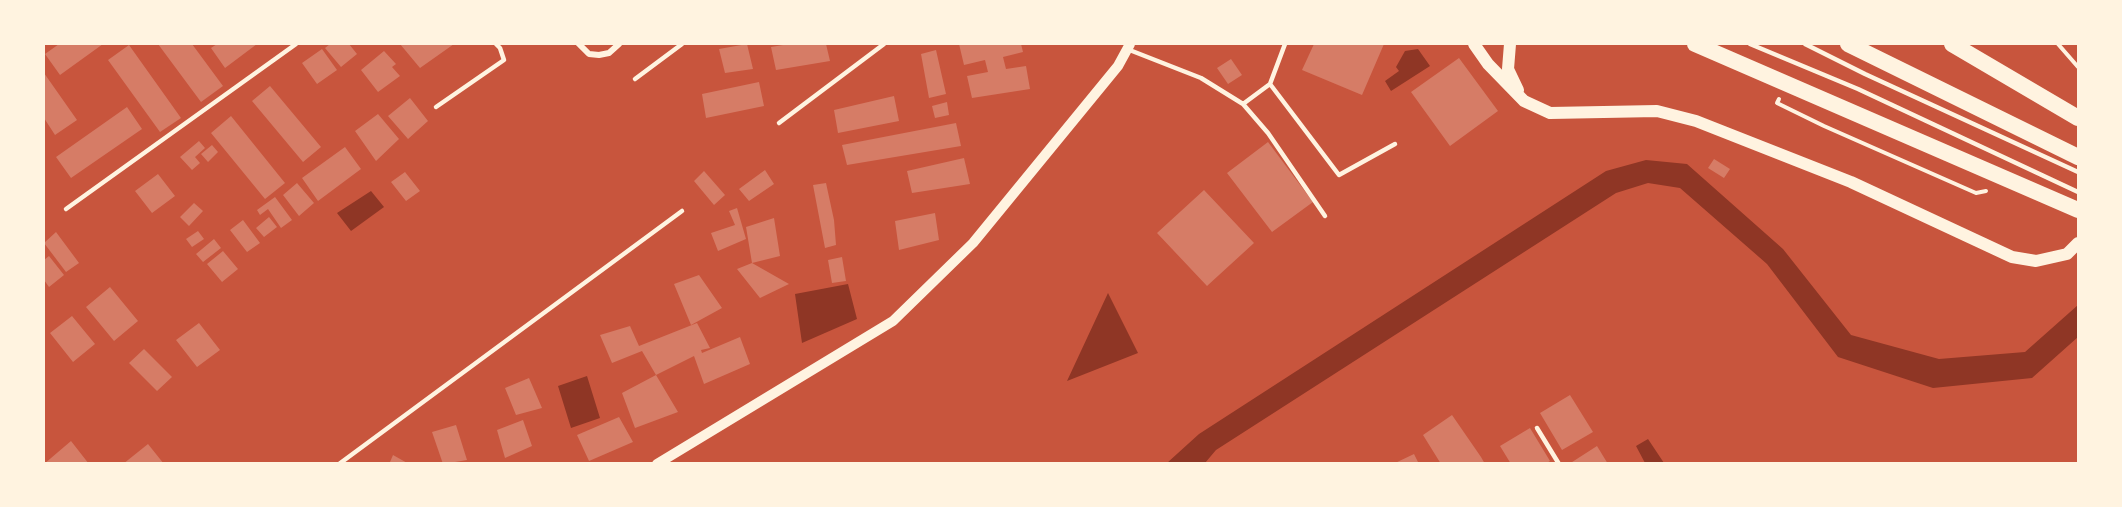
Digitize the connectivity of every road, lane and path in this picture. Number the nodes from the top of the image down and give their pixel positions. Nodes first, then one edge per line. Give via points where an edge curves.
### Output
1 (296, 44) edge
2 (496, 44) edge
3 (579, 44) edge
4 (619, 44) edge
5 (682, 44) edge
6 (884, 44) edge
7 (1285, 44) edge
8 (1474, 44) edge
9 (1510, 44) edge
10 (1695, 44) edge
11 (1750, 44) edge
12 (1805, 44) edge
13 (1848, 44) edge
14 (1952, 44) edge
15 (2058, 44) edge
16 (1129, 46) edge
17 (2079, 67) edge
18 (635, 79) dead end
19 (1270, 84) junction
20 (1524, 101) junction
21 (1778, 103) dead end
22 (1243, 104) junction
23 (436, 107) dead end
24 (2079, 117) edge
25 (779, 123) dead end
26 (1395, 144) dead end
27 (2056, 154) junction
28 (2079, 157) edge
29 (2079, 172) edge
30 (2079, 192) edge
31 (1976, 193) dead end
32 (66, 209) dead end
33 (2079, 210) edge
34 (682, 211) dead end
35 (1325, 216) dead end
36 (2079, 243) edge
37 (1537, 428) dead end
38 (339, 464) edge
39 (657, 464) edge
40 (1558, 464) edge

1 - 32 lane
2 - 23 lane via 504,60
3 - 4 street via 590,54 599,55 609,53
5 - 18 lane
6 - 25 lane
7 - 19 lane
8 - 20 main road
9 - 20 main road via 1508,69
10 - 33 highway
11 - 30 lane via 1858,89
12 - 27 lane via 1865,74
13 - 27 highway
14 - 24 highway
15 - 17 path
16 - 22 lane via 1201,78
16 - 39 street via 1118,66 973,243 893,321
19 - 22 lane
19 - 26 lane via 1339,175
20 - 36 main road via 1550,113 1657,111 1696,121 1851,182 2012,257 2036,261 2067,254
21 - 31 path
22 - 35 lane via 1268,133
27 - 28 highway
27 - 29 lane
34 - 38 lane
37 - 40 lane

